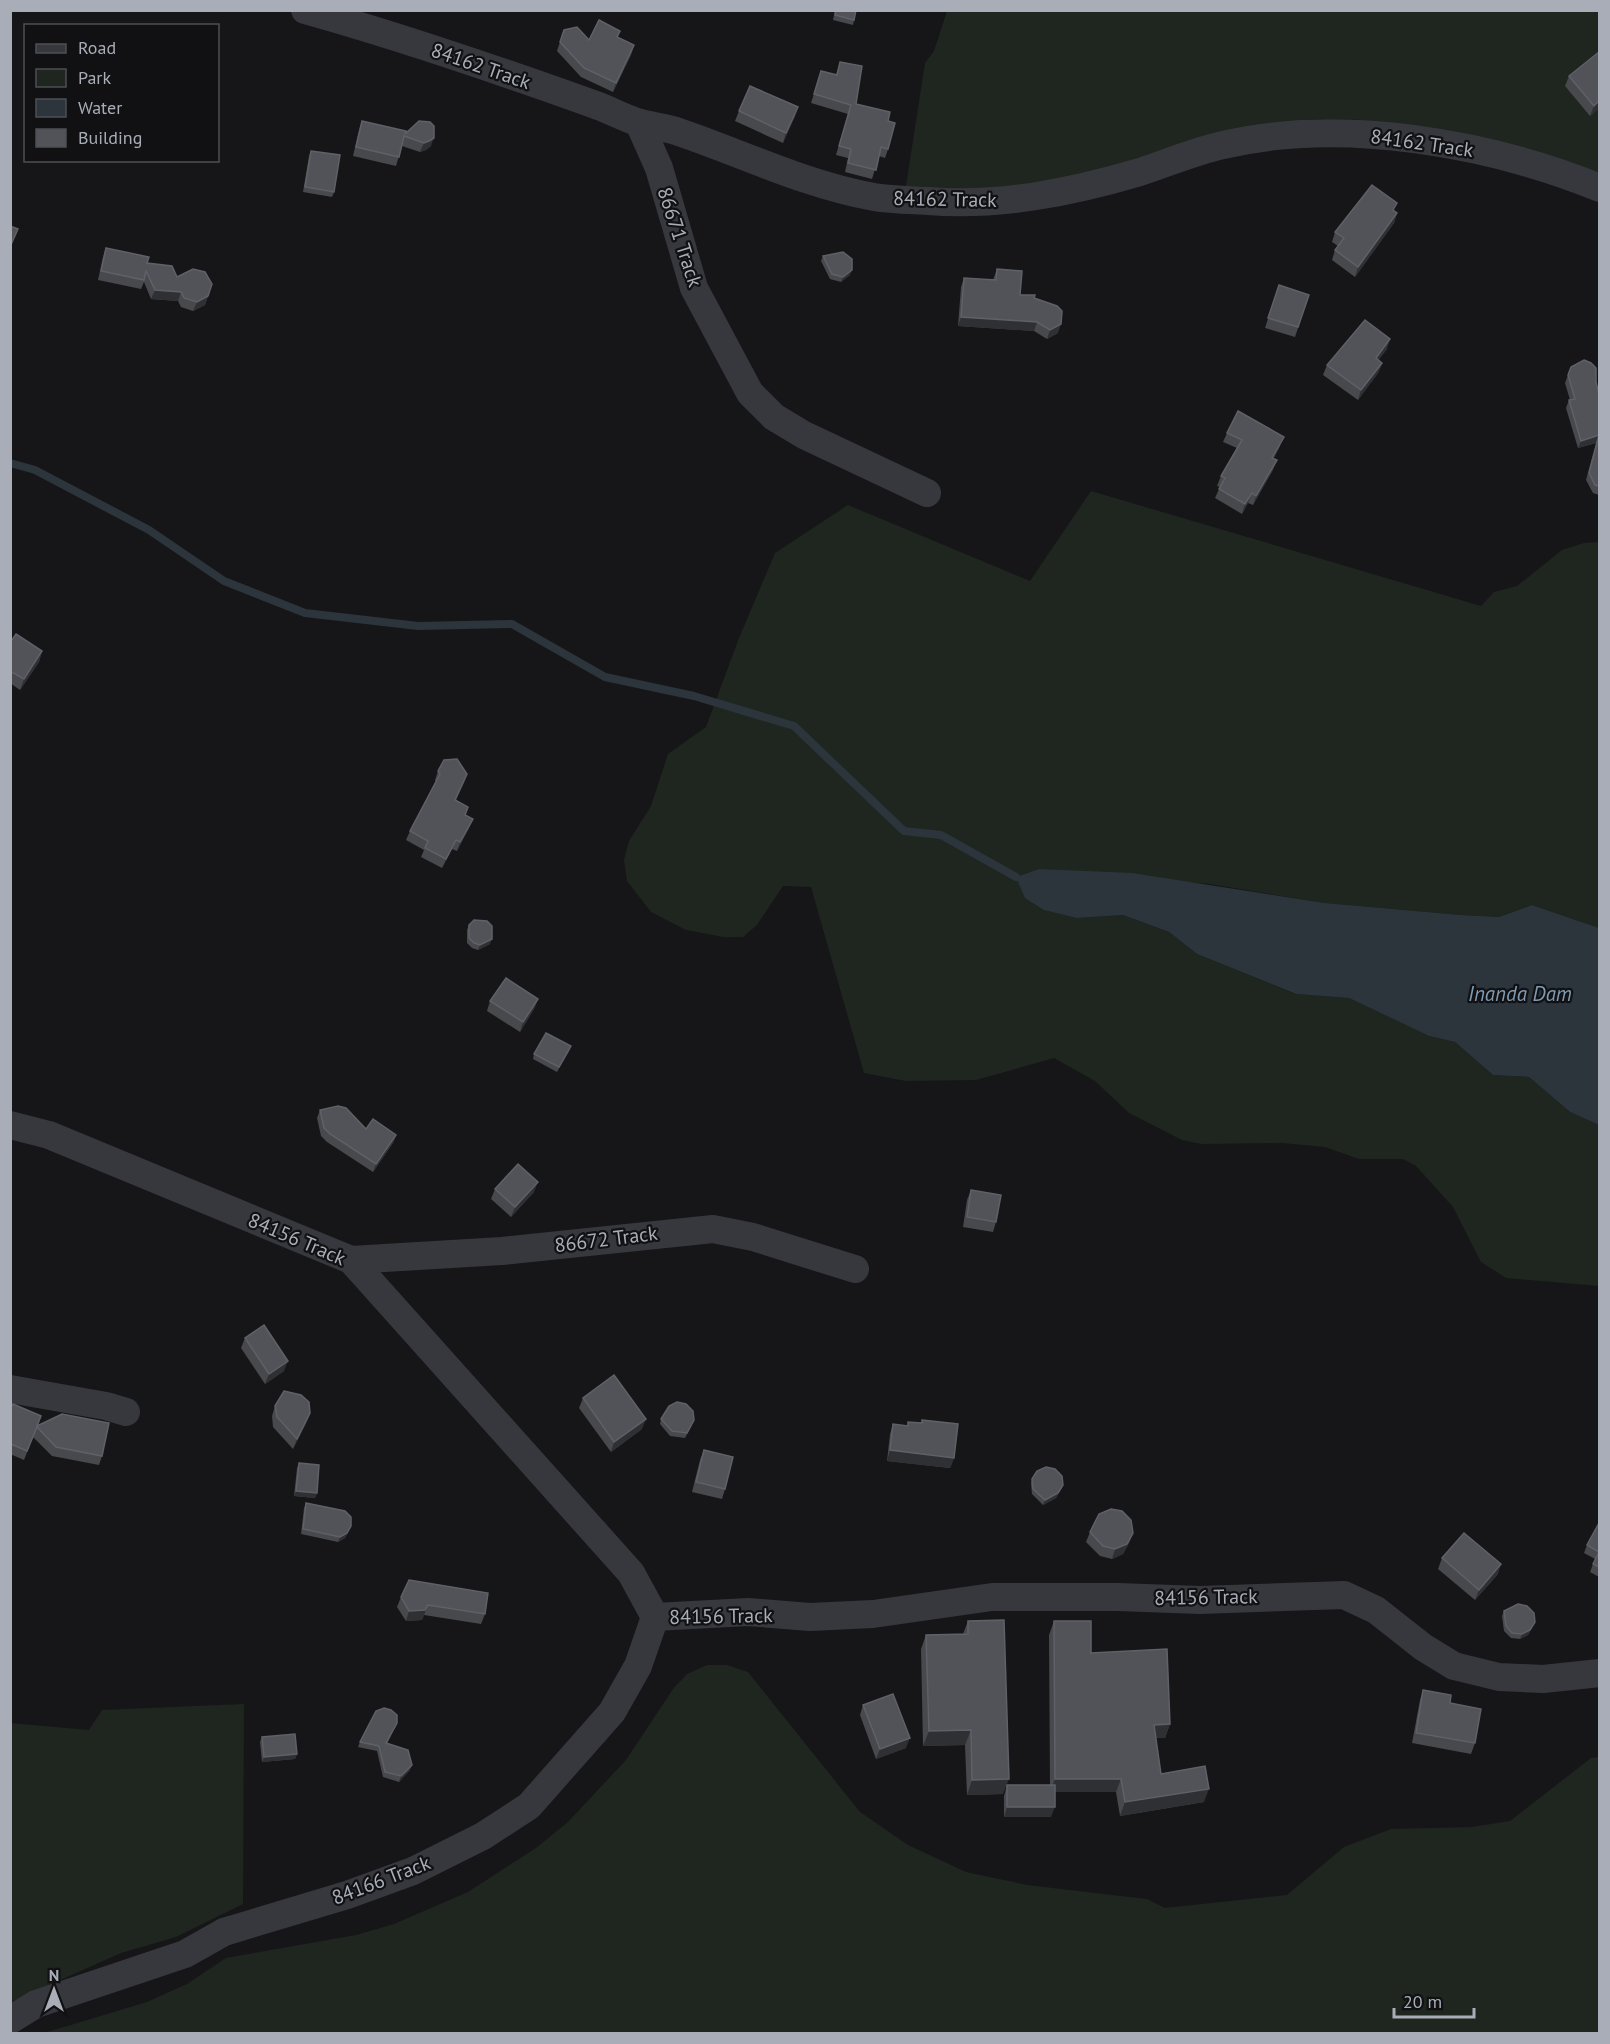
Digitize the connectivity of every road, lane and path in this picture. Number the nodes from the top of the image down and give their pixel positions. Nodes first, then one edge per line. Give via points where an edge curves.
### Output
1 (305, 10) edge
2 (639, 123) junction
3 (1599, 188) edge
4 (927, 493) dead end
5 (10, 1125) edge
6 (351, 1260) junction
7 (855, 1269) dead end
8 (10, 1389) edge
9 (126, 1412) dead end
10 (655, 1617) junction
11 (1599, 1673) edge
12 (10, 2020) edge

1 - 2 street, 84162 Track via 447,54
2 - 3 street, 84162 Track via 672,130 854,192 933,202 987,202 1058,193 1138,173 1223,145 1323,134 1381,135 1482,151 1563,173
2 - 4 street, 86671 Track via 659,168 694,288 750,393 774,417 804,435
5 - 6 street, 84156 Track via 49,1135
6 - 7 street, 86672 Track via 502,1251 713,1229 753,1237
6 - 10 street, 84156 Track via 632,1573
8 - 9 street
10 - 11 street, 84156 Track via 748,1612 810,1617 873,1614 992,1597 1200,1600 1344,1595 1376,1610 1454,1666 1510,1678
10 - 12 street, 84166 Track via 638,1666 612,1712 529,1806 483,1836 413,1871 224,1932 185,1954 36,2004

